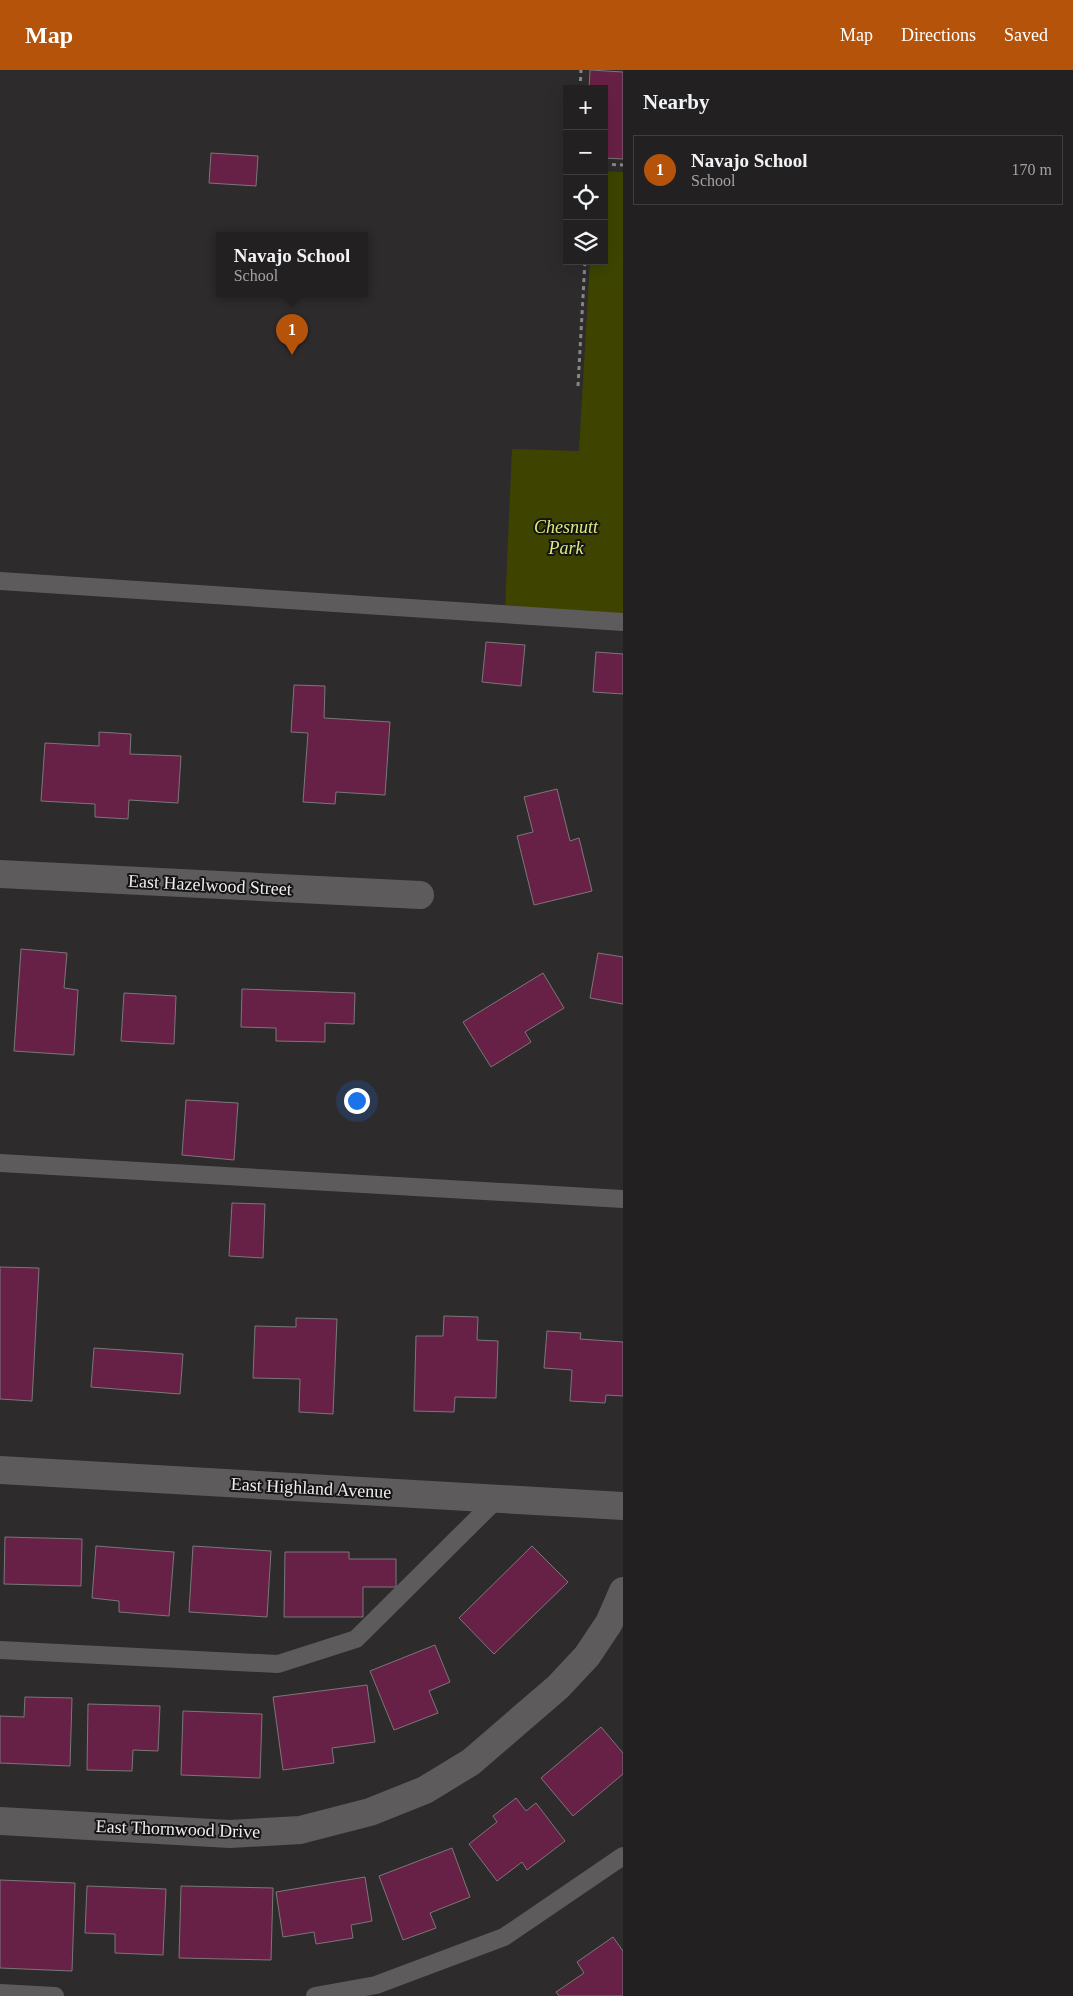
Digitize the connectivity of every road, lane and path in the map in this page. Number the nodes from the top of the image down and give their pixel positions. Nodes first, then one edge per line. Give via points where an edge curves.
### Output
1 (581, 70) edge
2 (580, 85) edge
3 (608, 164) edge
4 (623, 165) edge
5 (585, 265) edge
6 (578, 386) dead end
7 (0, 581) edge
8 (623, 622) edge
9 (0, 874) edge
10 (420, 895) dead end
11 (0, 1164) edge
12 (623, 1199) edge
13 (0, 1470) edge
14 (497, 1499) junction
15 (623, 1506) edge
16 (623, 1591) edge
17 (0, 1650) edge
18 (0, 1821) edge
19 (623, 1856) edge
20 (0, 1993) edge
21 (55, 1996) edge
22 (316, 1996) edge

1 - 2 path
3 - 4 path
5 - 6 path
7 - 8 lane
9 - 10 street, East Hazelwood Street
11 - 12 lane
13 - 14 street, East Highland Avenue
14 - 15 street, East Highland Avenue
14 - 17 lane via 356,1639 278,1664
16 - 18 street, East Thornwood Drive via 609,1623 558,1687 471,1762 425,1790 370,1812 300,1830 230,1834
19 - 22 lane via 504,1938 376,1985
20 - 21 lane

